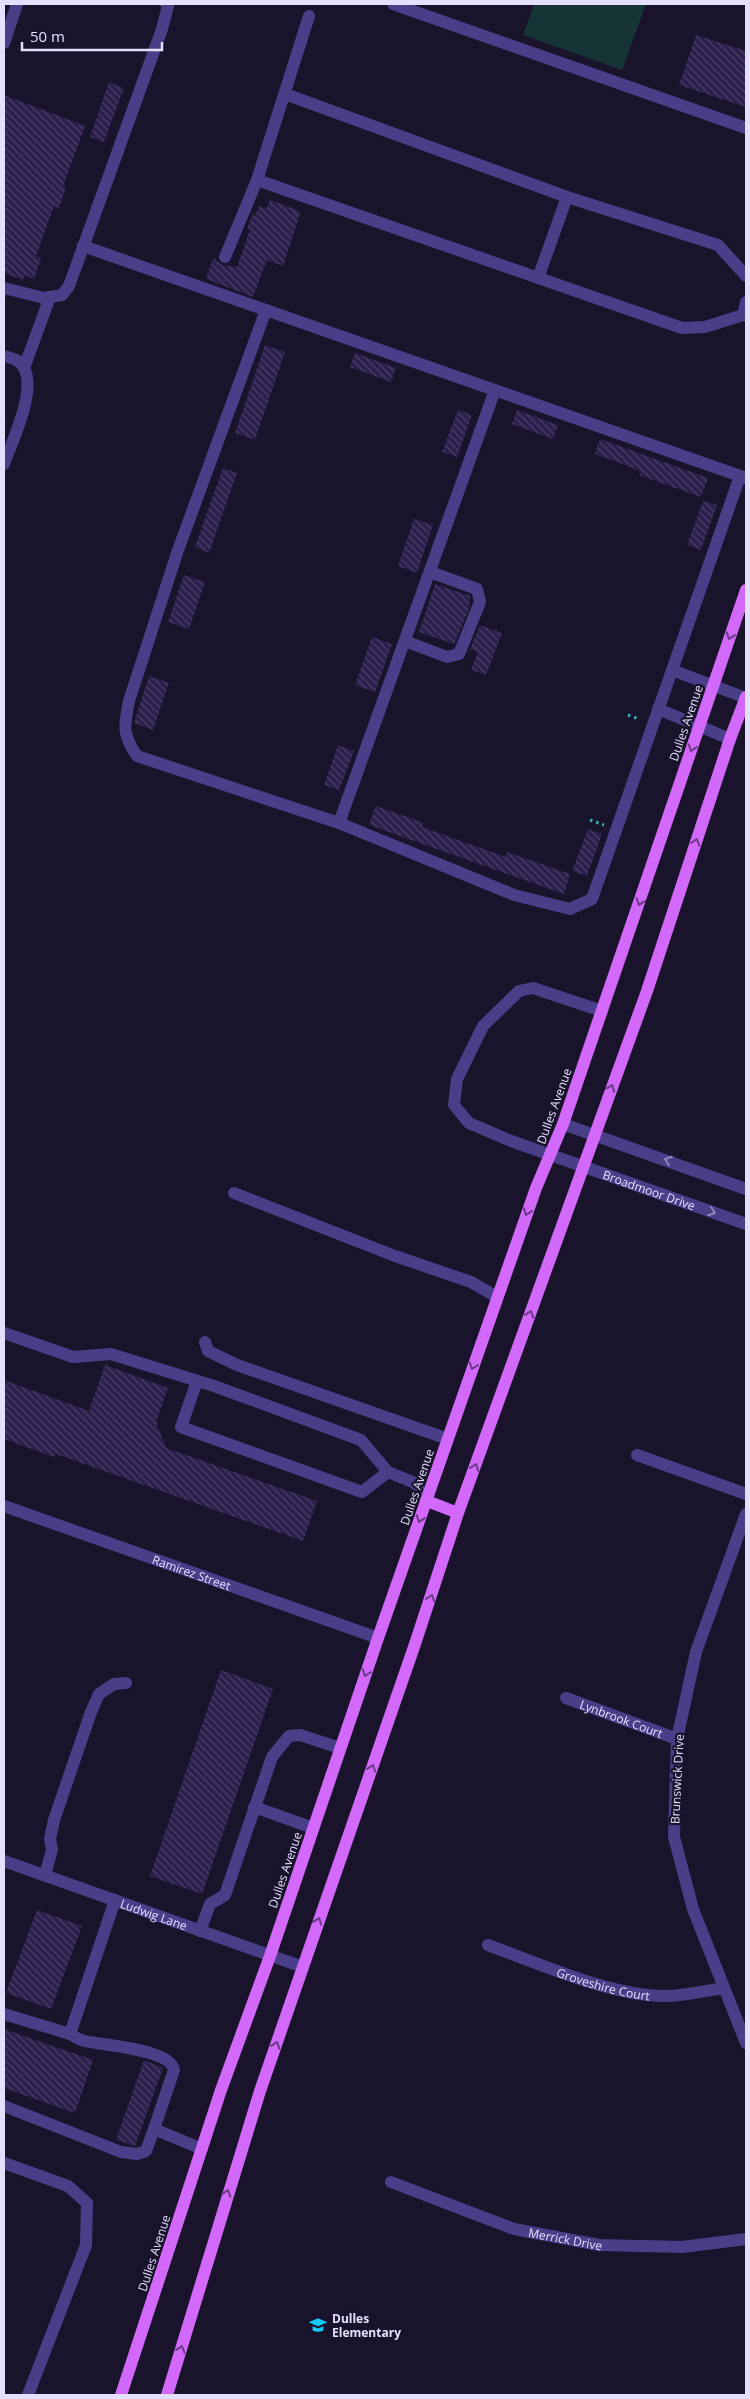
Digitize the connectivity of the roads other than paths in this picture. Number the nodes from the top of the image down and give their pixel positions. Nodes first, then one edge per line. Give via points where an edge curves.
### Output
1 (18, 4) edge
2 (166, 4) edge
3 (394, 4) edge
4 (309, 16) dead end
5 (4, 43) edge
6 (286, 94) junction
7 (746, 128) edge
8 (258, 180) junction
9 (567, 198) junction
10 (83, 246) junction
11 (225, 257) dead end
12 (746, 276) edge
13 (538, 278) junction
14 (4, 288) edge
15 (50, 297) junction
16 (746, 302) edge
17 (266, 310) junction
18 (744, 315) edge
19 (4, 356) edge
20 (24, 368) junction
21 (495, 390) junction
22 (4, 464) edge
23 (743, 477) edge
24 (430, 572) junction
25 (746, 590) edge
26 (405, 641) junction
27 (672, 670) junction
28 (714, 686) junction
29 (746, 698) edge
30 (658, 709) junction
31 (700, 727) junction
32 (730, 739) junction
33 (340, 823) junction
34 (602, 1011) junction
35 (563, 1124) junction
36 (594, 1133) junction
37 (551, 1154) junction
38 (583, 1165) junction
39 (746, 1188) edge
40 (234, 1192) dead end
41 (746, 1224) edge
42 (497, 1297) junction
43 (4, 1333) edge
44 (205, 1342) dead end
45 (197, 1381) junction
46 (448, 1439) junction
47 (637, 1456) dead end
48 (388, 1472) junction
49 (746, 1494) edge
50 (427, 1501) junction
51 (4, 1506) edge
52 (458, 1513) junction
53 (746, 1514) edge
54 (378, 1638) junction
55 (126, 1683) dead end
56 (566, 1698) dead end
57 (677, 1739) junction
58 (340, 1748) junction
59 (254, 1807) junction
60 (313, 1828) junction
61 (4, 1861) edge
62 (45, 1876) junction
63 (115, 1900) junction
64 (200, 1930) junction
65 (488, 1945) dead end
66 (270, 1956) junction
67 (302, 1967) junction
68 (723, 1988) junction
69 (4, 2014) edge
70 (70, 2034) junction
71 (746, 2043) edge
72 (4, 2106) edge
73 (154, 2129) junction
74 (202, 2149) junction
75 (4, 2163) edge
76 (391, 2182) dead end
77 (746, 2239) edge
78 (28, 2395) edge
79 (122, 2395) edge
80 (167, 2395) edge

1 - 5 street
2 - 10 street via 162,29
3 - 7 street
4 - 6 street
6 - 8 street
6 - 9 street
8 - 11 street
8 - 13 street
9 - 12 street via 718,245
9 - 13 street
10 - 15 street via 69,286 62,295
10 - 17 street
13 - 18 street via 682,328 704,327
14 - 15 street
15 - 20 street
16 - 18 street
17 - 21 street
17 - 33 street via 177,553 129,701 124,726 128,744 137,756
19 - 20 street via 18,361
20 - 22 street via 29,391
21 - 23 street
21 - 24 street
23 - 27 street
24 - 26 street
24 - 26 street via 476,589 480,602 459,654 447,656
25 -> 28 main road, Dulles Avenue
26 - 33 street
27 - 28 street
27 - 30 street
28 - 29 street
28 - 31 main road, Dulles Avenue
29 - 32 main road
30 - 31 street
30 - 33 street via 592,899 570,908 514,895
31 - 32 street
31 -> 34 main road, Dulles Avenue
36 -> 32 main road via 647,991
34 - 35 main road, Dulles Avenue
34 - 37 street, Broadmoor Drive via 533,988 519,991 483,1026 457,1078 454,1105 469,1123
35 - 36 street
35 - 37 main road, Dulles Avenue
36 - 38 main road
39 -> 36 street
37 - 38 street, Broadmoor Drive
37 -> 42 main road, Dulles Avenue
38 -> 41 street, Broadmoor Drive
52 -> 38 main road
40 - 42 street via 395,1256 471,1282
42 -> 46 main road, Dulles Avenue
43 - 45 street via 73,1357 111,1354
44 - 46 street via 208,1351 237,1365
45 - 48 street via 361,1440
45 - 48 street via 181,1427 362,1492
46 - 50 main road, Dulles Avenue
47 - 49 street
48 - 50 street via 415,1483
50 - 52 main road
50 -> 54 main road, Dulles Avenue
51 - 54 street, Ramirez Street
67 -> 52 main road via 416,1644
53 - 57 street, Brunswick Drive via 696,1652
54 -> 58 main road, Dulles Avenue
55 - 62 street via 114,1684 99,1694 91,1712 54,1820 50,1839 52,1850
56 - 57 street, Lynbrook Court
57 - 68 street, Brunswick Drive via 674,1837 693,1909
58 - 59 street via 300,1735 289,1736 272,1758
58 - 60 main road, Dulles Avenue
59 - 60 street
59 - 64 street via 225,1895 210,1904
60 - 66 main road, Dulles Avenue
61 - 62 street, Ludwig Lane
62 - 63 street, Ludwig Lane
63 - 64 street, Ludwig Lane
63 - 70 street
64 - 66 street, Ludwig Lane
65 - 68 street, Groveshire Court via 592,1982 631,1992 669,1996
66 - 67 street, Ludwig Lane
66 - 74 main road, Dulles Avenue
80 -> 67 main road via 236,2164
68 - 71 street, Brunswick Drive
69 - 70 street
70 - 73 street via 83,2040 133,2048 168,2060 173,2065
72 - 73 street via 121,2152 137,2154 146,2151
73 - 74 street
74 - 79 main road, Dulles Avenue
75 - 78 street via 68,2186 86,2203 86,2245
76 - 77 street, Merrick Drive via 514,2229 599,2245 682,2247

